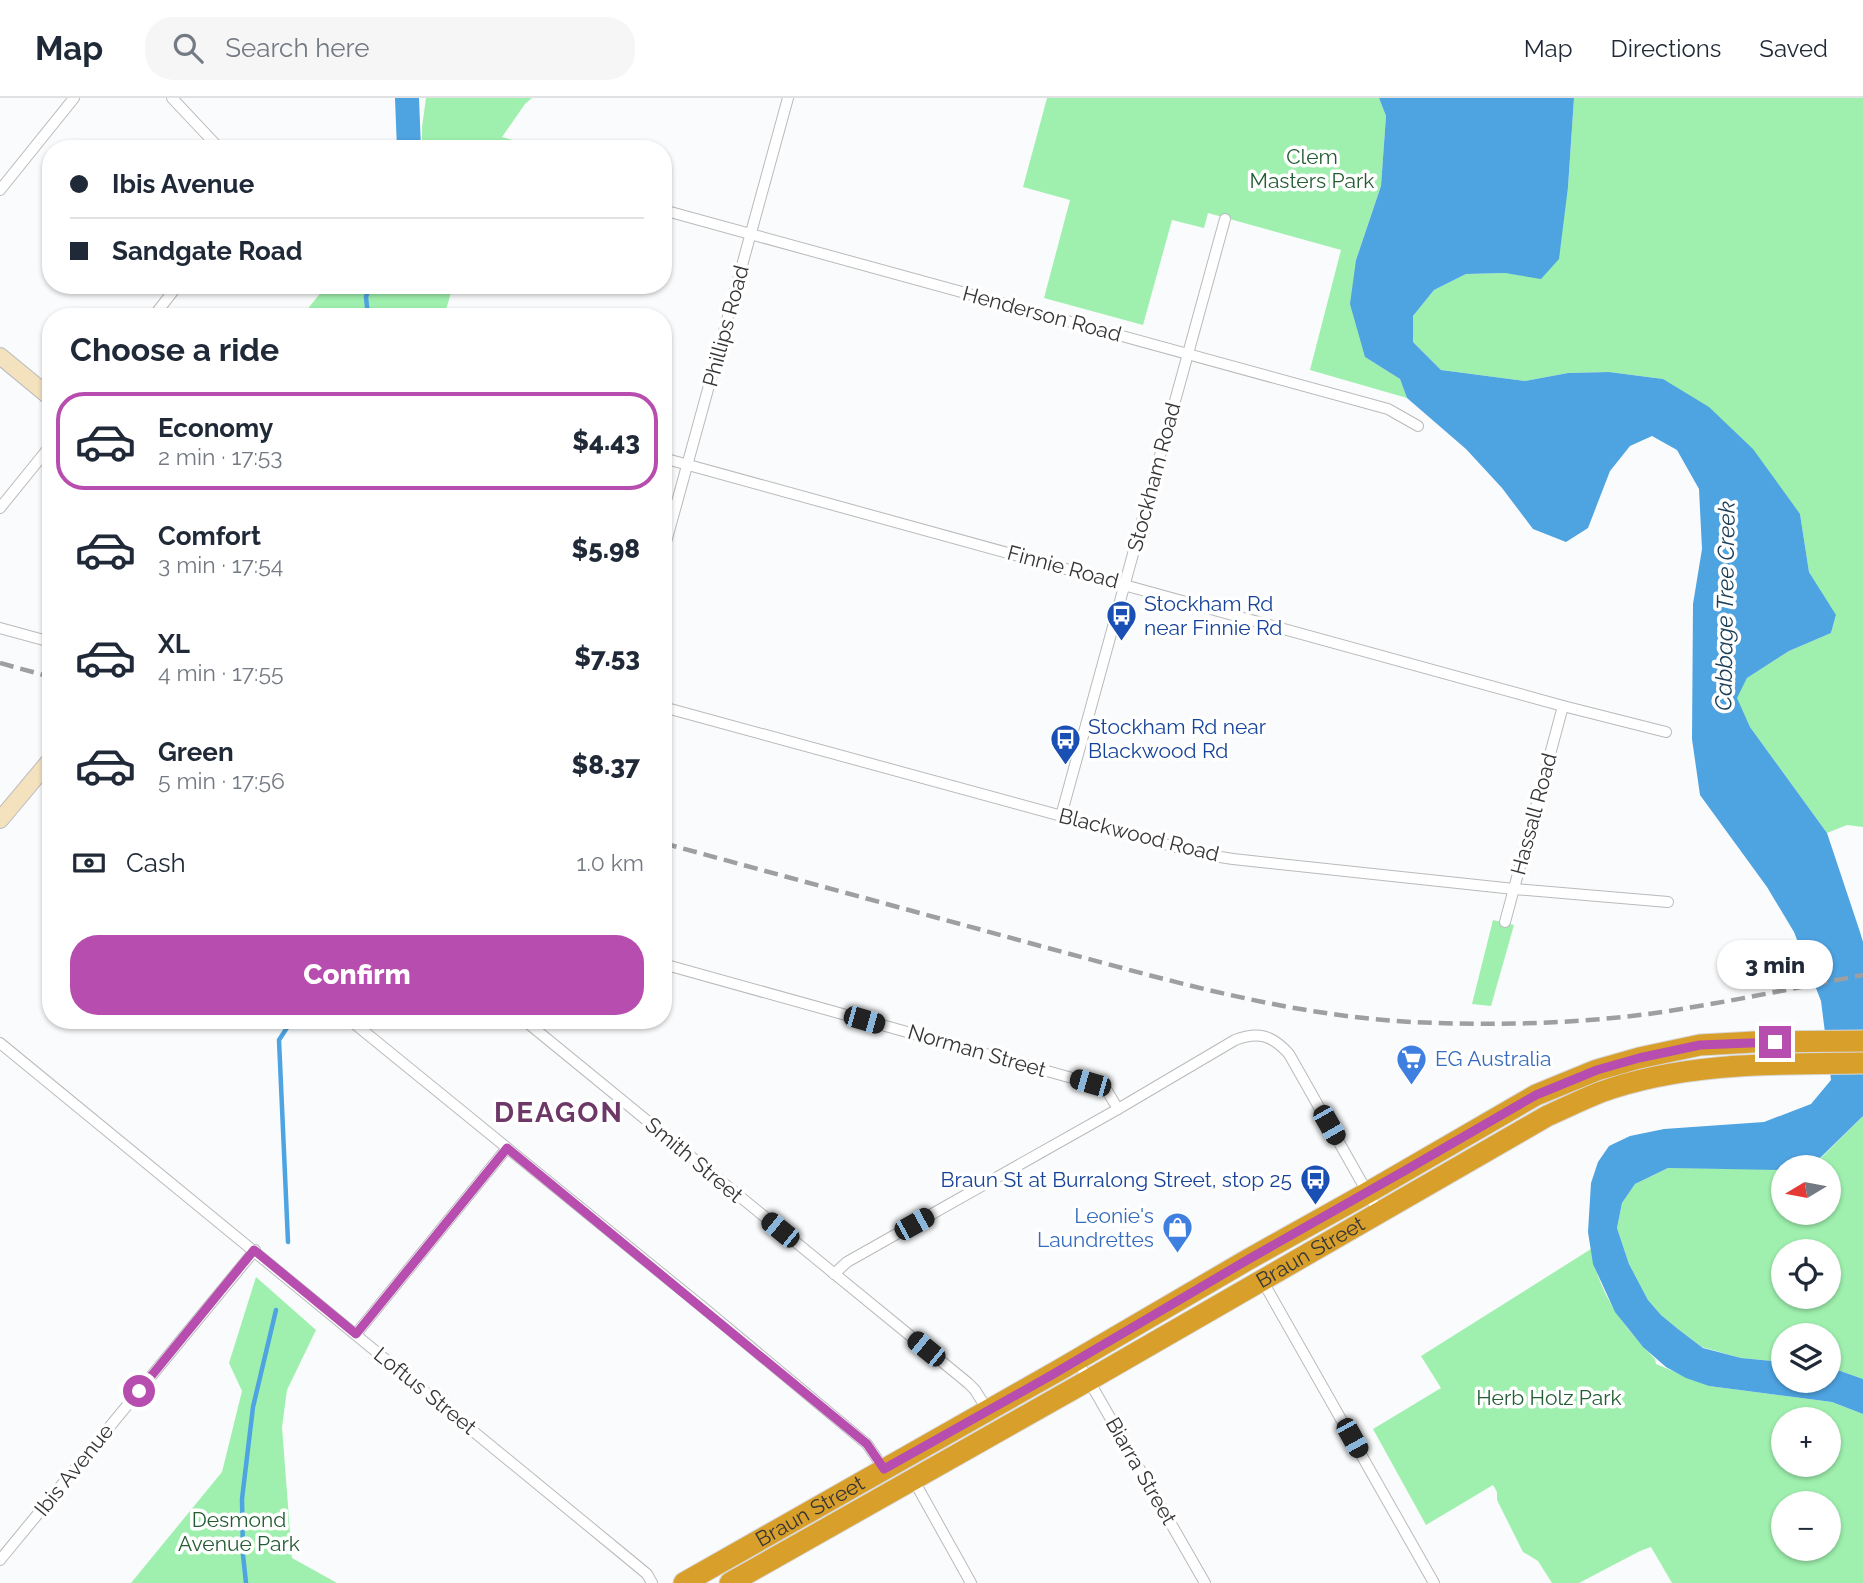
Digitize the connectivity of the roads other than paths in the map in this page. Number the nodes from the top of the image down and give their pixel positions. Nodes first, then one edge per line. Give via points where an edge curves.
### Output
1 (74, 98) edge
2 (172, 98) edge
3 (788, 98) edge
4 (212, 140) edge
5 (0, 190) edge
6 (672, 212) edge
7 (1225, 219) dead end
8 (751, 234) junction
9 (171, 294) edge
10 (160, 308) edge
11 (1188, 354) junction
12 (0, 356) edge
13 (42, 391) edge
14 (1418, 425) dead end
15 (42, 456) edge
16 (672, 460) edge
17 (688, 464) junction
18 (0, 508) edge
19 (672, 521) edge
20 (1124, 584) junction
21 (0, 628) edge
22 (42, 640) edge
23 (1563, 706) junction
24 (672, 709) edge
25 (1666, 732) dead end
26 (42, 775) edge
27 (1061, 816) junction
28 (0, 820) edge
29 (1514, 889) junction
30 (1668, 902) dead end
31 (1505, 922) dead end
32 (672, 967) edge
33 (362, 1029) edge
34 (535, 1029) edge
35 (1863, 1041) edge
36 (0, 1043) edge
37 (1863, 1063) edge
38 (1118, 1108) junction
39 (507, 1148) junction
40 (1367, 1192) junction
41 (1380, 1213) junction
42 (254, 1250) junction
43 (834, 1274) junction
44 (1262, 1280) junction
45 (356, 1334) junction
46 (1077, 1360) junction
47 (1089, 1380) junction
48 (988, 1410) junction
49 (884, 1469) junction
50 (913, 1479) junction
51 (0, 1560) edge
52 (652, 1583) edge
53 (684, 1583) edge
54 (730, 1583) edge
55 (971, 1583) edge
56 (1205, 1583) edge
57 (1434, 1583) edge

1 - 5 street
2 - 4 street
3 - 8 street, Phillips Road
6 - 8 street, Henderson Road
7 - 11 street, Stockham Road
8 - 11 street, Henderson Road
8 - 17 street, Phillips Road
9 - 10 street
11 - 14 street, Henderson Road via 1388,409
11 - 20 street, Stockham Road
12 - 13 street
15 - 18 street
16 - 17 street, Finnie Road
17 - 19 street, Phillips Road
17 - 20 street, Finnie Road
20 - 23 street, Finnie Road
20 - 27 street, Stockham Road
21 - 22 street
23 - 25 street, Finnie Road
23 - 29 street, Hassall Road
24 - 27 street, Blackwood Road
26 - 28 street
27 - 29 street, Blackwood Road via 1200,854
29 - 30 street, Blackwood Road
29 - 31 street, Hassall Road
32 - 38 street, Norman Street via 1090,1083 1105,1089
33 - 39 street
34 - 43 street, Smith Street
35 - 40 highway, Braun Street via 1700,1045 1597,1070 1536,1095
36 - 42 street, Loftus Street
37 - 41 highway, Braun Street via 1702,1069 1602,1092 1546,1116
38 - 40 street via 1235,1040 1271,1038 1289,1054
38 - 43 street via 847,1262
39 - 45 street
39 - 49 street via 867,1444
40 - 41 street
40 - 46 highway, Braun Street
41 - 44 highway, Braun Street
42 - 45 street, Loftus Street
42 - 51 street, Ibis Avenue
43 - 48 street, Smith Street via 968,1383
44 - 47 highway, Braun Street
44 - 57 street
45 - 52 street, Loftus Street
46 - 47 street, Biarra Street
46 - 48 highway, Braun Street
47 - 50 highway, Braun Street
47 - 56 street, Biarra Street
48 - 49 highway, Braun Street
49 - 53 highway, Braun Street
50 - 54 highway, Braun Street
50 - 55 street

